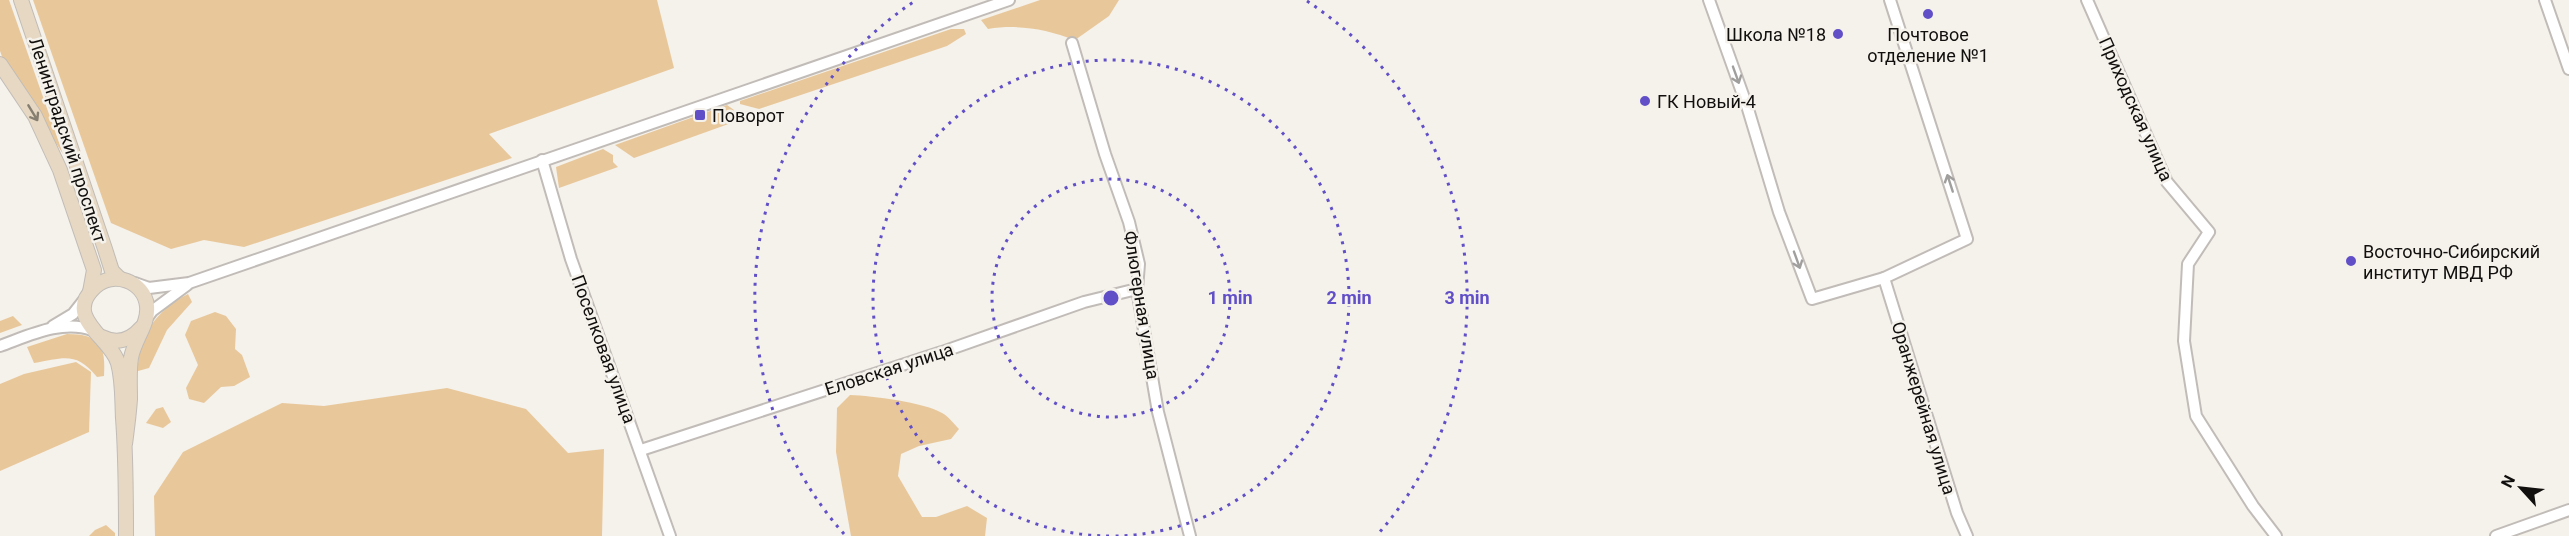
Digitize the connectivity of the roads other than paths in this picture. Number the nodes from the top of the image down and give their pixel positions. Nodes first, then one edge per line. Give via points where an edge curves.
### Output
1 (21, 0) edge
2 (1009, 0) edge
3 (1709, 0) edge
4 (1890, 0) edge
5 (2087, 0) edge
6 (2545, 0) edge
7 (1072, 43) dead end
8 (0, 64) edge
9 (2569, 69) edge
10 (542, 160) junction
11 (1884, 278) junction
12 (124, 280) junction
13 (189, 283) junction
14 (1137, 289) junction
15 (88, 295) junction
16 (143, 324) junction
17 (45, 330) junction
18 (92, 330) junction
19 (0, 346) edge
20 (125, 444) junction
21 (641, 450) junction
22 (2569, 510) edge
23 (126, 536) edge
24 (670, 536) edge
25 (1190, 536) edge
26 (1967, 536) edge
27 (2276, 536) edge
28 (2496, 536) edge

1 - 12 main road, Ленинградский проспект via 112,270
2 - 10 street
3 -> 11 street via 1812,300
11 -> 4 street via 1967,238
5 - 27 street, Приходская улица via 2167,182 2209,232 2188,264 2184,341 2196,416
6 - 9 street
7 - 14 street, Флюгерная улица via 1129,222 1139,264
8 -> 15 main road, Ленинградский проспект via 35,116 60,170 94,270
10 - 13 street
10 - 21 street, Поселковая улица via 571,259
11 - 26 street, Оранжерейная улица
12 - 13 street via 149,288
12 - 15 main road via 99,283
12 - 16 main road via 144,297 147,308
13 - 16 street via 152,311
14 - 21 street, Еловская улица via 1084,302
14 - 25 street, Флюгерная улица via 1158,412
15 - 17 street via 73,314
15 - 18 main road via 85,313
16 - 18 main road via 134,335 122,340 104,338
16 - 20 main road via 131,357
17 - 18 street via 73,326
17 - 19 street
18 - 20 main road via 111,348 118,365
20 - 23 main road
21 - 24 street, Поселковая улица
22 - 28 street

